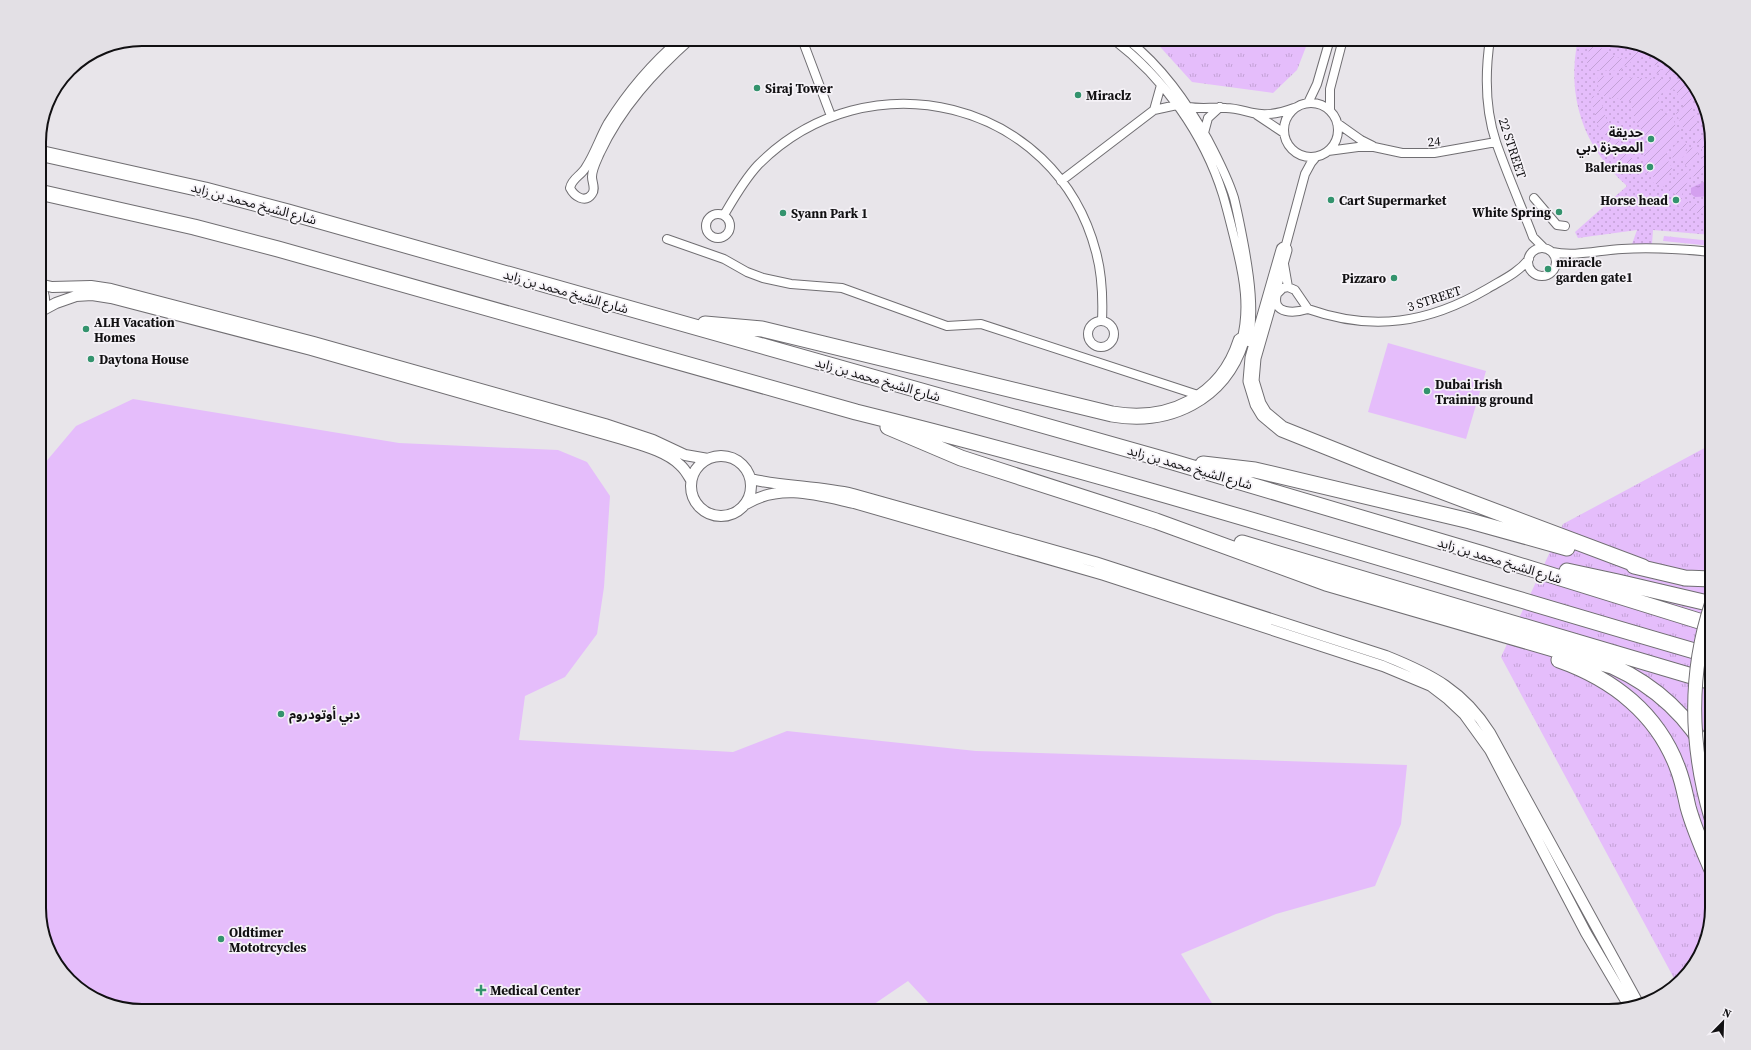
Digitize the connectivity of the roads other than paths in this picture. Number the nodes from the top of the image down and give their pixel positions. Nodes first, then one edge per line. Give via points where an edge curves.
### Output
1 (672, 46) edge
2 (683, 46) edge
3 (805, 46) edge
4 (1121, 46) edge
5 (1135, 46) edge
6 (1328, 46) edge
7 (1342, 46) edge
8 (1489, 46) edge
9 (1161, 85) junction
10 (1308, 103) junction
11 (1177, 105) junction
12 (1188, 107) junction
13 (1220, 107) junction
14 (1296, 108) junction
15 (1154, 110) junction
16 (1330, 110) junction
17 (1254, 113) junction
18 (832, 116) junction
19 (1337, 123) junction
20 (1204, 133) junction
21 (1284, 133) junction
22 (1496, 142) junction
23 (1374, 147) junction
24 (1328, 151) junction
25 (46, 155) edge
26 (1316, 157) junction
27 (1061, 181) junction
28 (46, 194) edge
29 (1521, 206) junction
30 (724, 215) dead end
31 (1565, 226) dead end
32 (1533, 237) junction
33 (666, 239) dead end
34 (1284, 250) junction
35 (1548, 250) junction
36 (1705, 252) edge
37 (1574, 254) junction
38 (1530, 257) junction
39 (1556, 265) junction
40 (1532, 271) junction
41 (1514, 273) junction
42 (46, 286) edge
43 (1288, 287) junction
44 (1308, 309) junction
45 (46, 310) edge
46 (673, 321) junction
47 (1102, 321) dead end
48 (1245, 342) junction
49 (1201, 396) junction
50 (856, 412) junction
51 (708, 459) junction
52 (1173, 462) junction
53 (1372, 465) junction
54 (751, 479) junction
55 (692, 480) junction
56 (746, 504) junction
57 (1156, 521) junction
58 (1483, 554) junction
59 (1643, 568) junction
60 (1705, 579) edge
61 (1705, 601) edge
62 (1424, 612) junction
63 (1705, 623) edge
64 (1705, 627) edge
65 (1705, 654) edge
66 (1705, 680) edge
67 (1705, 748) edge
68 (1705, 793) edge
69 (1705, 853) edge
70 (1596, 928) junction
71 (1586, 933) junction
72 (1636, 1000) edge
73 (1627, 1002) edge

1 - 2 street via 653,64 617,110 586,167 571,183 570,188 577,197 582,199 592,194 593,171 608,137 629,104
3 - 18 street
4 - 9 street via 1144,65
5 - 12 street via 1168,78
6 - 10 street
7 - 16 street via 1330,89
8 - 22 street, 22 STREET via 1487,90
9 - 11 street
9 - 15 street
10 - 14 street
10 - 16 street via 1320,104
11 - 15 street
11 - 48 street via 1198,139 1223,195 1244,282
12 - 13 street
12 - 20 street
13 - 17 street
13 - 20 street via 1208,118
14 - 17 street via 1282,112
14 - 21 street via 1287,119
15 - 27 street
16 - 19 street
17 - 21 street
18 - 27 street via 866,106 903,103 939,106 974,116 1007,132 1036,154
18 - 30 street via 804,129 781,144 757,166 739,189
19 - 23 street, 24
19 - 24 street via 1335,143
20 - 48 street via 1221,164 1238,215 1252,292 1252,326
21 - 26 street via 1291,149 1307,157
22 - 23 street, 24 via 1434,153 1402,153
22 - 29 street, 22 STREET
23 - 24 street, 24
24 - 26 street
25 - 46 highway, شارع الشيخ محمد بن زايد via 197,188 288,212
26 - 34 street via 1306,174
27 - 47 street via 1081,212 1096,252 1101,278
28 - 50 highway via 187,225 270,247
29 - 31 street via 1536,196 1557,225
29 - 32 street, 22 STREET
32 - 35 street, 22 STREET
32 - 38 street, 22 STREET
33 - 49 street via 724,259 758,276 791,284 842,288 947,326 981,324
34 - 43 street via 1284,270
34 - 53 highway via 1251,370 1251,381 1258,404 1268,418 1282,429
35 - 37 street
35 - 38 street via 1536,250
35 - 39 street via 1556,258
36 - 37 street via 1654,248
37 - 39 street
38 - 40 street via 1529,268
38 - 41 street, 3 STREET
39 - 40 street via 1553,272 1544,276
40 - 41 street, 3 STREET
41 - 44 street, 3 STREET via 1470,299 1421,318 1361,321 1336,318
42 - 51 street via 101,287 186,308 605,424 685,455
43 - 44 street via 1295,290
43 - 44 street, 3 STREET via 1277,294 1278,306 1289,312
45 - 55 street via 69,298 92,295 311,350 622,438 674,460
46 - 49 highway via 762,329 1125,416 1164,414
46 - 52 highway, شارع الشيخ محمد بن زايد
48 - 49 highway via 1226,373
48 - 53 highway via 1243,394 1250,411 1262,426 1285,439
50 - 57 highway via 954,456
50 - 65 highway via 958,437 1160,494
51 - 54 street via 726,456 734,459 748,471
51 - 55 street via 698,468
52 - 58 highway, شارع الشيخ محمد بن زايد
52 - 59 highway via 1255,470 1470,521
53 - 59 highway
54 - 56 street via 751,495
54 - 70 street via 853,494 1057,551 1386,656 1436,678 1462,698 1484,724
55 - 56 street via 691,488 697,504 710,514 728,516 737,513
56 - 71 street via 762,496 793,493 854,503 1104,575 1383,666 1436,689 1456,706 1483,739
57 - 62 highway via 1318,580
57 - 66 highway via 1266,550
58 - 61 highway
58 - 63 highway, شارع الشيخ محمد بن زايد
59 - 60 highway via 1685,578
62 - 67 highway via 1595,661 1628,674 1675,707 1694,729
62 - 69 highway via 1573,665 1601,678 1626,695 1652,722 1672,754
64 - 68 main road, bridge via 1697,666 1694,717 1699,768
70 - 71 street
70 - 72 street
71 - 73 street

